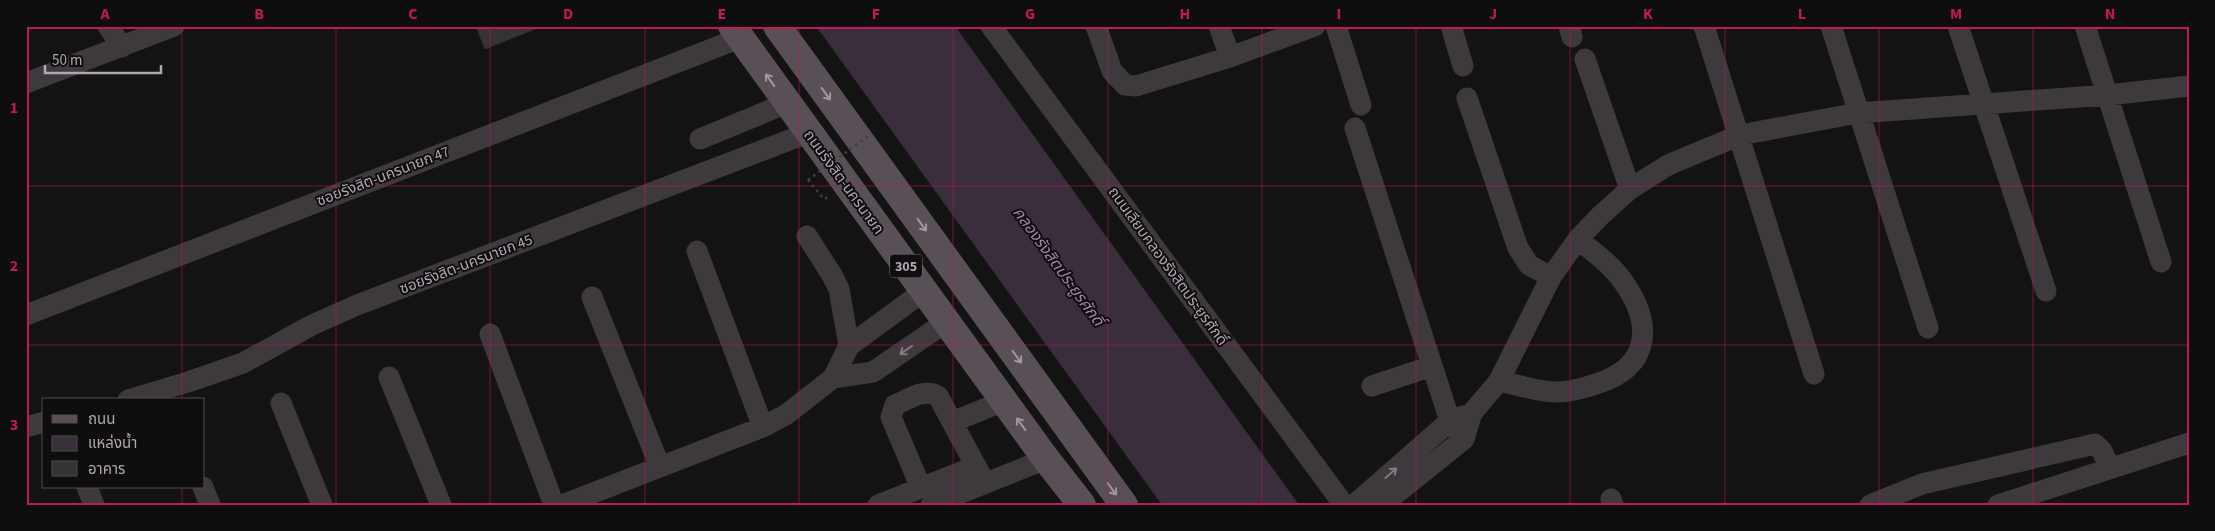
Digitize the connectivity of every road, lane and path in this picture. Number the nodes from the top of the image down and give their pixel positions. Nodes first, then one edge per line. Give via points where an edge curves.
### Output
1 (108, 26) edge
2 (174, 26) edge
3 (777, 26) edge
4 (991, 26) edge
5 (1096, 26) edge
6 (1218, 26) edge
7 (1315, 26) edge
8 (1336, 26) edge
9 (1451, 26) edge
10 (1704, 26) edge
11 (1831, 26) edge
12 (1958, 26) edge
13 (2085, 26) edge
14 (736, 32) edge
15 (122, 47) junction
16 (1230, 57) junction
17 (1585, 59) dead end
18 (1463, 66) dead end
19 (26, 83) edge
20 (2189, 86) edge
21 (2108, 95) junction
22 (1467, 98) dead end
23 (787, 103) junction
24 (1984, 104) junction
25 (1361, 105) dead end
26 (1858, 113) junction
27 (1355, 128) dead end
28 (808, 133) junction
29 (871, 134) dead end
30 (1740, 135) junction
31 (700, 139) dead end
32 (808, 180) dead end
33 (1630, 189) junction
34 (807, 236) dead end
35 (1578, 239) junction
36 (697, 250) dead end
37 (2161, 262) dead end
38 (1551, 277) junction
39 (924, 291) junction
40 (2046, 291) dead end
41 (592, 297) dead end
42 (26, 315) edge
43 (946, 322) junction
44 (1928, 328) dead end
45 (490, 334) dead end
46 (849, 346) junction
47 (1432, 366) junction
48 (1814, 374) dead end
49 (389, 377) dead end
50 (833, 378) junction
51 (1499, 381) junction
52 (1372, 386) dead end
53 (135, 398) edge
54 (1004, 401) junction
55 (281, 403) dead end
56 (1472, 413) junction
57 (1450, 421) junction
58 (952, 422) junction
59 (42, 423) edge
60 (26, 427) edge
61 (764, 427) junction
62 (1464, 439) junction
63 (2189, 443) edge
64 (1046, 459) junction
65 (660, 467) junction
66 (2110, 468) junction
67 (981, 475) junction
68 (87, 488) edge
69 (203, 488) edge
70 (926, 496) edge
71 (94, 505) edge
72 (210, 505) edge
73 (322, 505) edge
74 (441, 505) edge
75 (554, 505) edge
76 (562, 505) edge
77 (878, 505) edge
78 (1082, 505) edge
79 (1124, 505) edge
80 (1344, 505) edge
81 (1354, 505) edge
82 (1382, 505) edge
83 (1870, 505) edge
84 (1998, 505) edge

1 - 15 street
2 - 15 street
3 -> 79 main road, 305
4 - 80 street, ถนนเลียบคลองรังสิตประยูรศักดิ์
5 - 16 street via 1112,71 1125,85 1151,82
6 - 16 street
7 - 16 street
8 - 25 street
9 - 18 street
10 - 30 street
11 - 26 street
12 - 24 street
13 - 21 street
23 -> 14 main road, ถนนรังสิต-นครนายก / 305
14 - 42 street, ซอยรังสิต-นครนายก 47
15 - 19 street
17 - 33 street
20 - 21 street
21 - 24 street
21 - 37 street
22 - 38 street via 1518,248 1530,265
23 - 28 main road, ถนนรังสิต-นครนายก / 305
23 - 31 street
24 - 26 street
24 - 40 street
26 - 30 street
26 - 44 street
27 - 47 street
28 - 39 main road, ถนนรังสิต-นครนายก / 305
28 - 53 street, ซอยรังสิต-นครนายก 45 via 357,305 312,325 243,363
29 - 32 path, bridge
30 - 33 street via 1668,165
30 - 48 street
33 - 35 street
34 - 46 street via 838,289
35 - 38 street
35 - 51 street via 1622,279 1634,299 1643,326 1642,344 1636,359 1609,380 1559,392
36 - 61 street
38 - 51 street
39 - 43 main road, ถนนรังสิต-นครนายก / 305
39 - 46 street
41 - 65 street
43 -> 50 street via 874,372
43 - 54 main road, ถนนรังสิต-นครนายก / 305
45 - 75 street
46 - 50 street
47 - 52 street
47 - 57 street
49 - 74 street
50 - 61 street via 793,410
51 - 56 street
54 - 58 street
64 -> 54 main road, ถนนรังสิต-นครนายก / 305
55 - 73 street
56 - 57 street
56 - 62 street
57 - 62 street
81 -> 57 street
58 - 67 street
58 - 70 street via 938,396 931,392 895,405 892,411 891,416
59 - 60 street
61 - 65 street
62 - 82 street
63 - 66 street
64 - 67 street
64 - 78 main road, ถนนรังสิต-นครนายก / 305
65 - 76 street
66 - 83 street via 2095,444 1922,484
66 - 84 street
67 - 70 street
68 - 71 street
69 - 72 street
70 - 77 street

